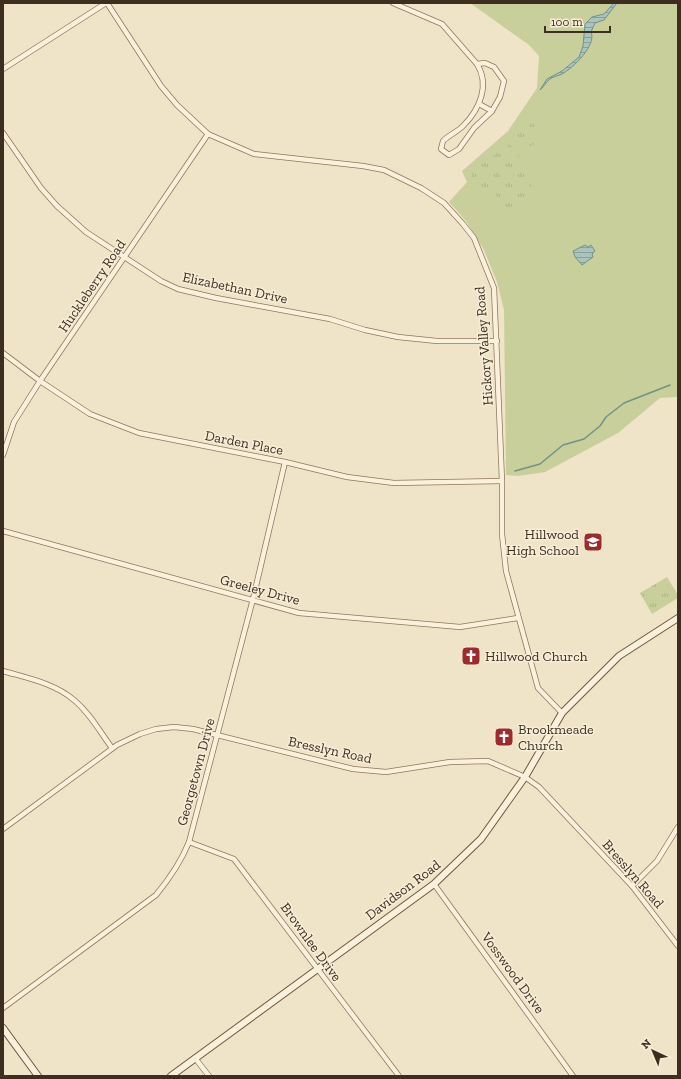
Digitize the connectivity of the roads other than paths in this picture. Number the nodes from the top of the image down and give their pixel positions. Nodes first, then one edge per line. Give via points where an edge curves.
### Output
1 (106, 3) edge
2 (392, 3) edge
3 (477, 64) junction
4 (3, 69) edge
5 (479, 104) junction
6 (492, 111) junction
7 (3, 133) edge
8 (208, 134) junction
9 (125, 257) junction
10 (497, 341) junction
11 (3, 353) edge
12 (40, 381) junction
13 (3, 455) edge
14 (285, 462) junction
15 (502, 481) junction
16 (3, 531) edge
17 (253, 599) junction
18 (518, 618) junction
19 (678, 618) edge
20 (3, 671) edge
21 (562, 713) junction
22 (218, 735) junction
23 (112, 748) junction
24 (524, 777) junction
25 (678, 827) edge
26 (3, 829) edge
27 (189, 842) junction
28 (434, 884) junction
29 (632, 886) junction
30 (678, 946) edge
31 (316, 969) junction
32 (3, 1008) edge
33 (3, 1028) edge
34 (195, 1058) junction
35 (38, 1076) edge
36 (170, 1076) edge
37 (209, 1076) edge
38 (399, 1076) edge
39 (573, 1076) edge

1 - 4 street
1 - 8 street, Hickory Valley Road via 177,106
2 - 3 street via 442,24
3 - 5 street via 484,83
3 - 6 street via 485,63 494,67 504,81 500,97
5 - 6 street
5 - 6 street via 462,127 443,141 441,150 449,155 459,149 474,128
7 - 9 street, Elizabethan Drive via 56,206 86,232
8 - 9 street, Huckleberry Road
8 - 10 street, Hickory Valley Road via 254,154 384,170 421,188 444,203 474,238 481,253 494,288
9 - 10 street, Elizabethan Drive via 178,289 216,298 330,319 398,337 437,341
9 - 12 street, Huckleberry Road
10 - 15 street, Hickory Valley Road
11 - 12 street, Darden Place
12 - 13 street, Huckleberry Road via 14,422
12 - 14 street, Darden Place via 90,414 139,433
14 - 15 street, Darden Place via 332,475 394,483
14 - 17 street, Georgetown Drive
15 - 18 street, Hickory Valley Road via 502,534 506,571
16 - 17 street, Greeley Drive
17 - 18 street, Greeley Drive via 299,613 460,627
17 - 22 street, Georgetown Drive
18 - 21 street, Hickory Valley Road via 538,688
19 - 21 street, Davidson Road via 619,656
20 - 23 street via 43,683 74,700
21 - 24 street, Davidson Road
22 - 23 street, Bresslyn Road via 193,728 156,729
22 - 24 street, Bresslyn Road via 353,769 386,772 450,762 488,760
22 - 27 street, Georgetown Drive
23 - 26 street, Bresslyn Road
24 - 28 street, Davidson Road via 481,839
24 - 29 street, Bresslyn Road via 539,787
25 - 29 street via 657,861
27 - 31 street, Brownlee Drive via 234,859
27 - 32 street, Georgetown Drive via 173,873 156,895
28 - 31 street, Davidson Road
28 - 39 street, Vosswood Drive
29 - 30 street, Bresslyn Road
31 - 34 street, Davidson Road
31 - 38 street, Brownlee Drive
33 - 35 street
34 - 36 street, Davidson Road
34 - 37 street

